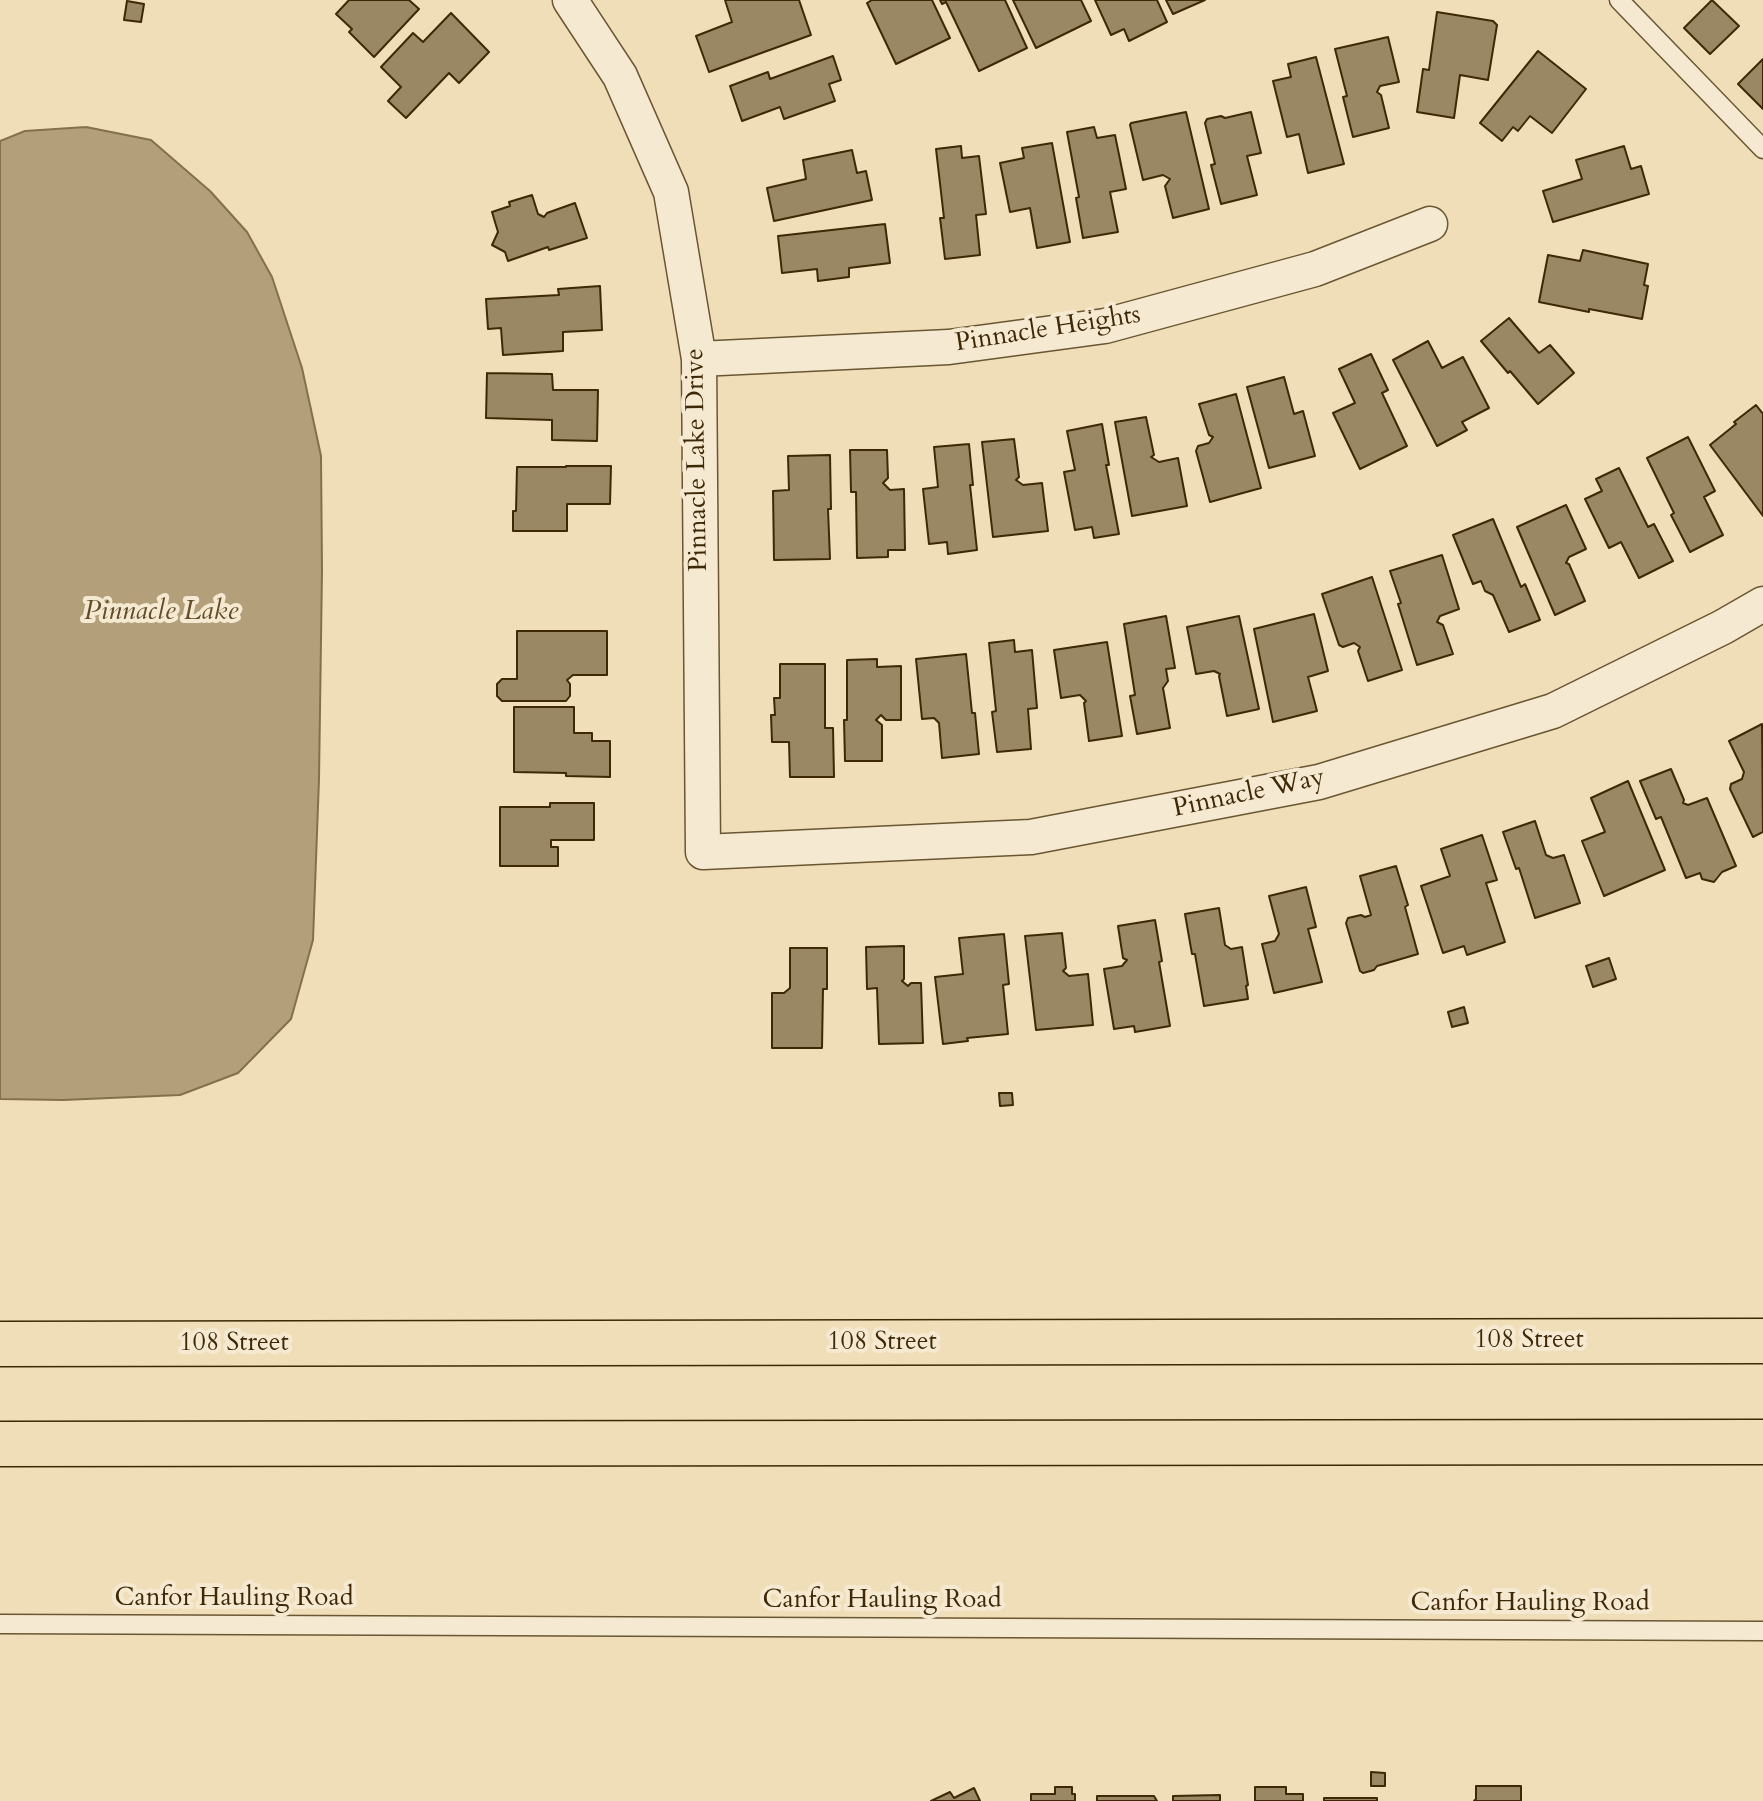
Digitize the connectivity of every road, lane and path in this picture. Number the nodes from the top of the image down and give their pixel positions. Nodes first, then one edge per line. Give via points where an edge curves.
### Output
1 (570, 0) edge
2 (1619, 0) edge
3 (1763, 149) edge
4 (1430, 224) dead end
5 (699, 359) junction
6 (1763, 604) edge
7 (703, 852) joint
8 (1763, 1341) edge
9 (0, 1344) edge
10 (1763, 1442) edge
11 (0, 1444) edge
12 (0, 1624) edge
13 (1763, 1631) edge

1 - 5 street, Pinnacle Lake Drive via 620,76 671,192
2 - 3 lane
4 - 5 street, Pinnacle Heights via 1315,269 1105,326 949,347
5 - 7 street, Pinnacle Lake Drive
6 - 7 street, Pinnacle Way via 1553,711 1319,782 1031,837
8 - 9 main road, 108 Street
10 - 11 main road
12 - 13 lane, Canfor Hauling Road

